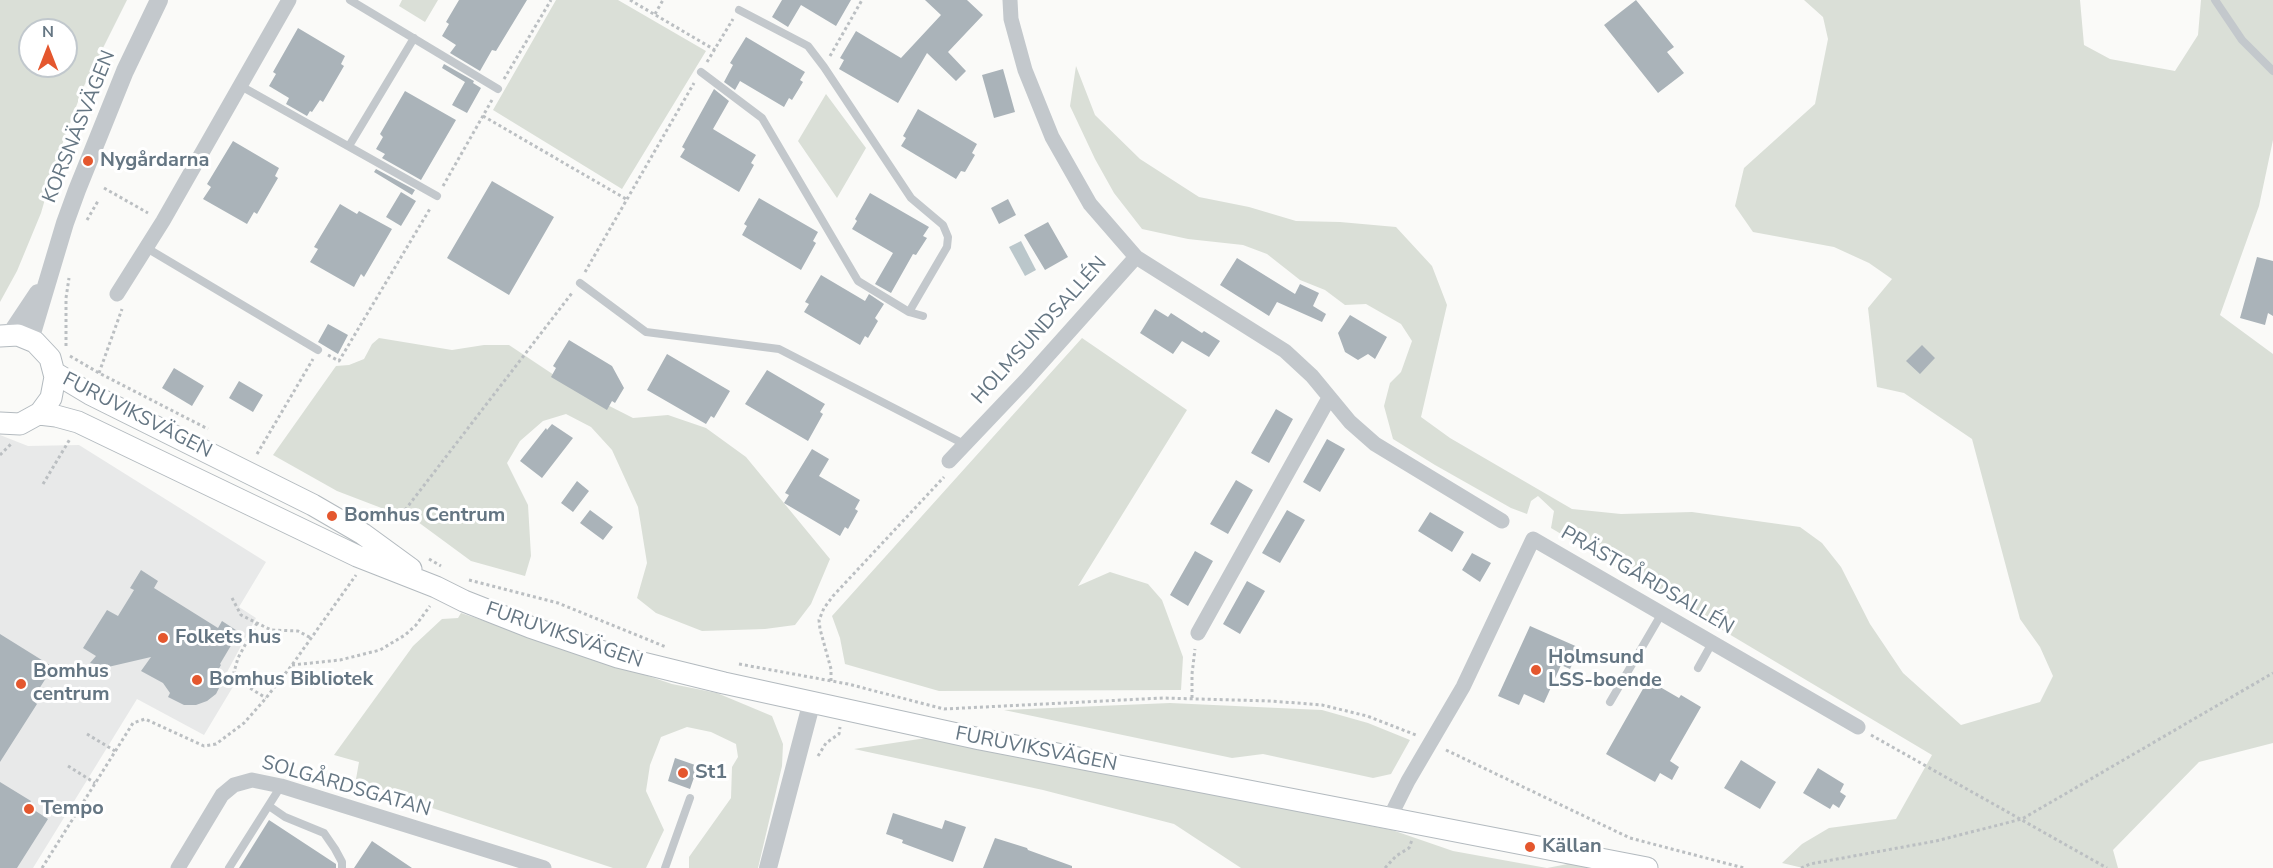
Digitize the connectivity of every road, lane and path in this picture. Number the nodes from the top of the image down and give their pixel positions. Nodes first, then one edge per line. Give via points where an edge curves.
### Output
1 (159, 0) edge
2 (289, 0) edge
3 (350, 0) edge
4 (550, 0) edge
5 (630, 0) edge
6 (663, 0) edge
7 (862, 0) edge
8 (1010, 0) edge
9 (2215, 0) edge
10 (739, 10) joint
11 (655, 15) junction
12 (414, 38) junction
13 (715, 50) junction
14 (824, 67) junction
15 (2273, 71) edge
16 (701, 72) junction
17 (239, 85) junction
18 (498, 89) junction
19 (483, 116) junction
20 (349, 146) junction
21 (104, 188) dead end
22 (437, 196) junction
23 (626, 199) junction
24 (98, 201) dead end
25 (87, 220) dead end
26 (163, 221) junction
27 (145, 247) junction
28 (1136, 257) junction
29 (70, 276) dead end
30 (580, 283) junction
31 (117, 294) joint
32 (909, 312) junction
33 (924, 316) dead end
34 (13, 337) edge
35 (318, 350) joint
36 (339, 361) dead end
37 (55, 373) junction
38 (99, 373) junction
39 (1329, 398) junction
40 (39, 414) junction
41 (0, 423) edge
42 (216, 433) dead end
43 (71, 437) dead end
44 (964, 444) junction
45 (266, 460) dead end
46 (949, 461) joint
47 (43, 484) dead end
48 (405, 510) dead end
49 (1502, 521) dead end
50 (422, 555) dead end
51 (358, 571) dead end
52 (463, 578) dead end
53 (439, 585) junction
54 (232, 598) dead end
55 (1662, 613) junction
56 (257, 623) junction
57 (1198, 633) joint
58 (311, 638) junction
59 (1712, 643) junction
60 (670, 649) dead end
61 (735, 664) dead end
62 (292, 665) junction
63 (1698, 668) dead end
64 (2273, 673) edge
65 (831, 681) junction
66 (848, 684) junction
67 (266, 698) junction
68 (1192, 698) junction
69 (812, 701) junction
70 (1610, 702) dead end
71 (844, 708) junction
72 (1858, 727) joint
73 (87, 734) dead end
74 (1431, 742) junction
75 (115, 751) junction
76 (816, 764) dead end
77 (68, 766) dead end
78 (95, 783) junction
79 (281, 786) junction
80 (690, 798) dead end
81 (269, 806) junction
82 (1389, 819) junction
83 (2022, 819) junction
84 (1414, 835) dead end
85 (42, 868) edge
86 (178, 868) edge
87 (229, 868) edge
88 (342, 868) edge
89 (543, 868) edge
90 (665, 868) edge
91 (768, 868) edge
92 (1385, 868) edge
93 (1647, 868) edge
94 (1744, 868) edge
95 (1801, 868) edge
96 (2107, 868) edge

1 - 34 street, KORSNÄSVÄGEN via 95,145 50,274
2 - 17 street
3 - 12 lane
4 - 18 path
5 - 11 path
6 - 11 path
7 - 14 path
8 - 28 street, HOLMSUNDSALLÉN via 1011,19 1025,70 1052,137 1090,204
9 - 15 lane via 2242,39
10 - 13 path
10 - 14 lane via 808,46
11 - 13 path
12 - 18 lane
12 - 20 lane
13 - 16 path
14 - 32 lane via 911,198 943,225 948,237 944,253
16 - 23 path
16 - 32 lane via 762,118 858,281
17 - 20 lane
17 - 26 street
18 - 19 path
19 - 22 path
19 - 23 path
20 - 22 lane
21 - 26 path
22 - 36 path
23 - 30 path
24 - 25 path
26 - 27 street
27 - 31 street
27 - 35 lane
28 - 39 street via 1286,351
28 - 44 street, HOLMSUNDSALLÉN
29 - 38 path via 66,353
30 - 44 lane via 646,332 779,349
30 - 48 path
31 - 38 path via 123,304
32 - 33 lane
34 - 37 main road via 46,353
35 - 45 path via 257,454
37 - 40 main road via 51,398
37 - 53 main road, FURUVIKSVÄGEN via 313,505
38 - 42 path
39 - 49 street via 1375,444
39 - 57 street
40 - 41 main road via 20,424
40 - 53 main road, FURUVIKSVÄGEN via 78,422 357,556
43 - 47 path
44 - 46 street, HOLMSUNDSALLÉN
46 - 65 path via 951,469 824,608 819,620
50 - 53 path
51 - 58 path
52 - 60 path via 558,603
53 - 62 path via 416,625 380,650 340,660
53 - 69 main road, FURUVIKSVÄGEN via 464,601 618,657
54 - 56 path via 241,615
55 - 59 street, PRÄSTGÅRDSALLÉN
55 - 70 lane
55 - 74 street, PRÄSTGÅRDSALLÉN via 1533,539 1463,687
56 - 58 path via 271,630 298,631
56 - 67 path via 234,672 240,682
57 - 68 path
58 - 62 path
59 - 63 lane
59 - 72 street, PRÄSTGÅRDSALLÉN
61 - 65 path
62 - 67 path
64 - 83 path
65 - 66 path
66 - 68 path via 944,709
66 - 71 path
67 - 75 path via 244,723 216,744 204,746 145,719 133,723
68 - 74 path via 1322,705 1391,724
69 - 71 main road, FURUVIKSVÄGEN
69 - 91 street
71 - 76 path via 839,734 826,743
71 - 82 main road, FURUVIKSVÄGEN via 980,739
72 - 83 path
73 - 75 path
74 - 82 street, PRÄSTGÅRDSALLÉN
74 - 94 path via 1630,838
75 - 78 path
77 - 78 path
78 - 85 path
79 - 81 lane
79 - 86 street, SOLGÅRDSGATAN via 252,780 227,790
79 - 89 street, SOLGÅRDSGATAN
80 - 90 lane
81 - 87 lane
81 - 88 lane via 324,833
82 - 93 main road, FURUVIKSVÄGEN
83 - 95 path
83 - 96 path
84 - 92 path via 1409,848

